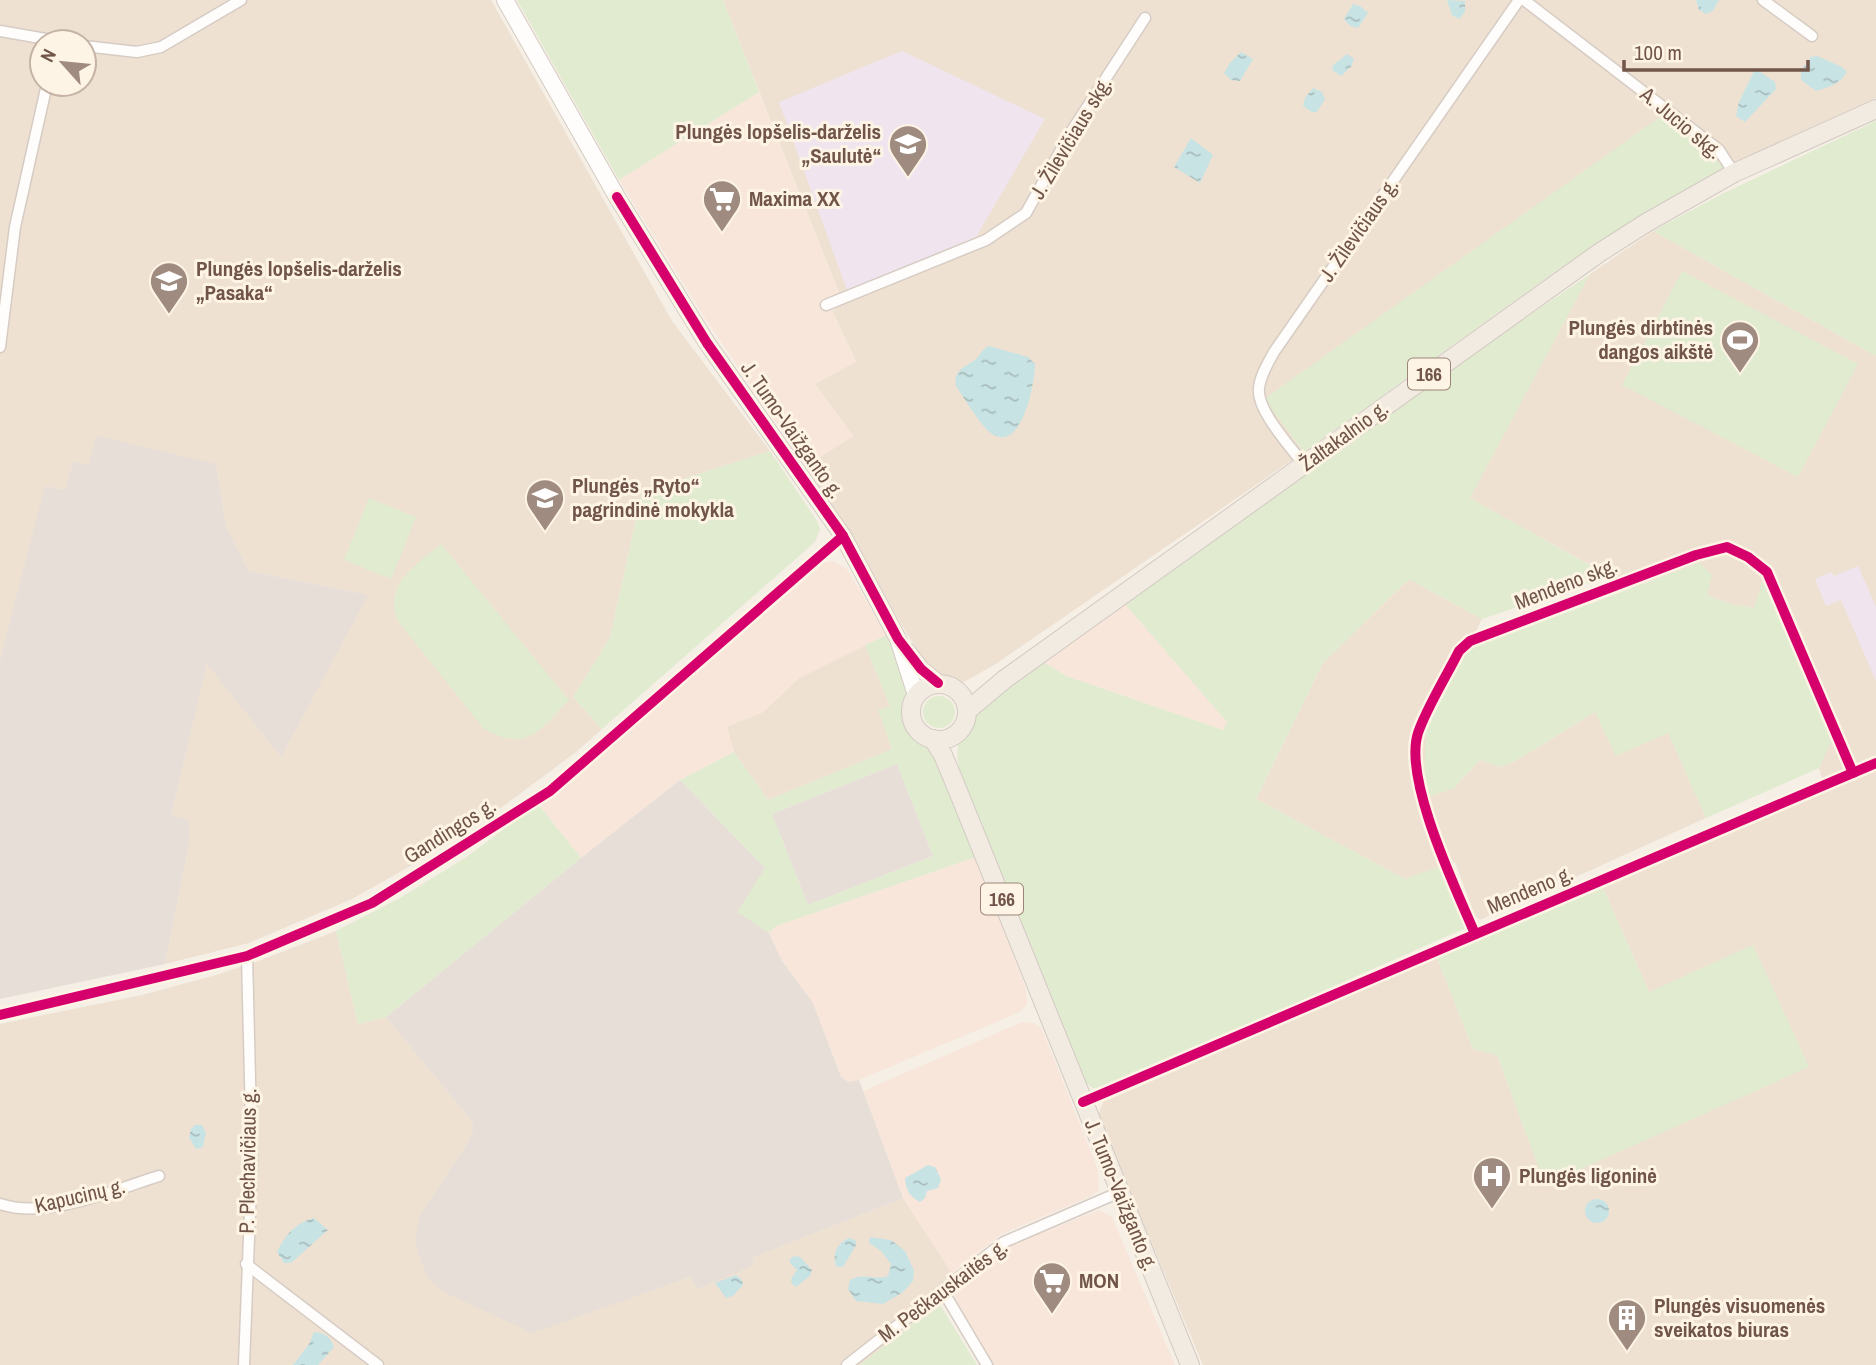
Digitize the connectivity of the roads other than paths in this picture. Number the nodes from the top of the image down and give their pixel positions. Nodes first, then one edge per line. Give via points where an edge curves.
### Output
1 (241, 0) edge
2 (505, 0) edge
3 (1519, 0) edge
4 (1763, 0) edge
5 (1532, 2) edge
6 (1145, 18) dead end
7 (0, 32) edge
8 (1812, 36) dead end
9 (28, 37) edge
10 (98, 48) edge
11 (44, 98) edge
12 (1876, 110) edge
13 (1734, 173) junction
14 (826, 305) dead end
15 (0, 347) edge
16 (1304, 465) junction
17 (843, 536) junction
18 (898, 639) junction
19 (1005, 679) junction
20 (938, 683) junction
21 (960, 692) junction
22 (916, 695) junction
23 (968, 710) junction
24 (954, 736) junction
25 (933, 739) junction
26 (1876, 763) edge
27 (1853, 773) junction
28 (958, 791) junction
29 (1475, 934) junction
30 (247, 956) junction
31 (0, 1015) edge
32 (1083, 1102) junction
33 (159, 1176) dead end
34 (1120, 1192) junction
35 (0, 1204) edge
36 (246, 1264) junction
37 (943, 1291) junction
38 (244, 1365) edge
39 (378, 1365) edge
40 (847, 1365) edge
41 (987, 1365) edge
42 (1191, 1365) edge

1 - 10 street via 161,47 136,52
2 - 17 main road, J. Tumo-Vaižganto g. via 706,343
3 - 16 street, J. Žilevičiaus g. via 1263,373 1258,390 1262,407
4 - 8 street
5 - 13 street, A. Jucio skg. via 1719,150
6 - 14 street, J. Žilevičiaus skg. via 1071,132 1026,213 986,240
7 - 9 street
11 - 15 street via 15,228
12 - 13 main road, Žaltakalnio g. / 166
13 - 16 main road, Žaltakalnio g. / 166 via 1551,285
16 - 19 main road, Žaltakalnio g. / 166
17 - 18 main road, J. Tumo-Vaižganto g.
17 - 30 street, Gandingos g. via 550,790 372,902
18 - 20 main road, J. Tumo-Vaižganto g.
18 - 22 main road, J. Tumo-Vaižganto g.
19 - 21 main road, Žaltakalnio g. / 166
19 - 23 main road, Žaltakalnio g. / 166
20 - 21 main road
20 - 22 main road
21 - 23 main road
22 - 25 main road, 166 via 911,713 914,723
23 - 24 main road, 166 via 965,724
24 - 25 main road
24 - 28 main road, J. Tumo-Vaižganto g. / 166
25 - 28 main road, J. Tumo-Vaižganto g. / 166
26 - 27 street, Mendeno g.
27 - 29 street, Mendeno g.
27 - 29 street, Mendeno skg. via 1767,572 1727,547 1470,641 1459,650 1418,734 1414,757 1422,800
28 - 32 main road, J. Tumo-Vaižganto g. / 166
29 - 32 street, Mendeno g.
30 - 31 street, Gandingos g.
30 - 36 street, P. Plechavičiaus g. via 252,1161
32 - 34 main road, J. Tumo-Vaižganto g. / 166
33 - 35 street, Kapucinų g. via 41,1209 12,1209
34 - 37 street, M. Pečkauskaitės g. via 1004,1242
34 - 42 main road, J. Tumo-Vaižganto g. / 166
36 - 38 street, P. Plechavičiaus g.
36 - 39 street
37 - 40 street, M. Pečkauskaitės g.
37 - 41 street

